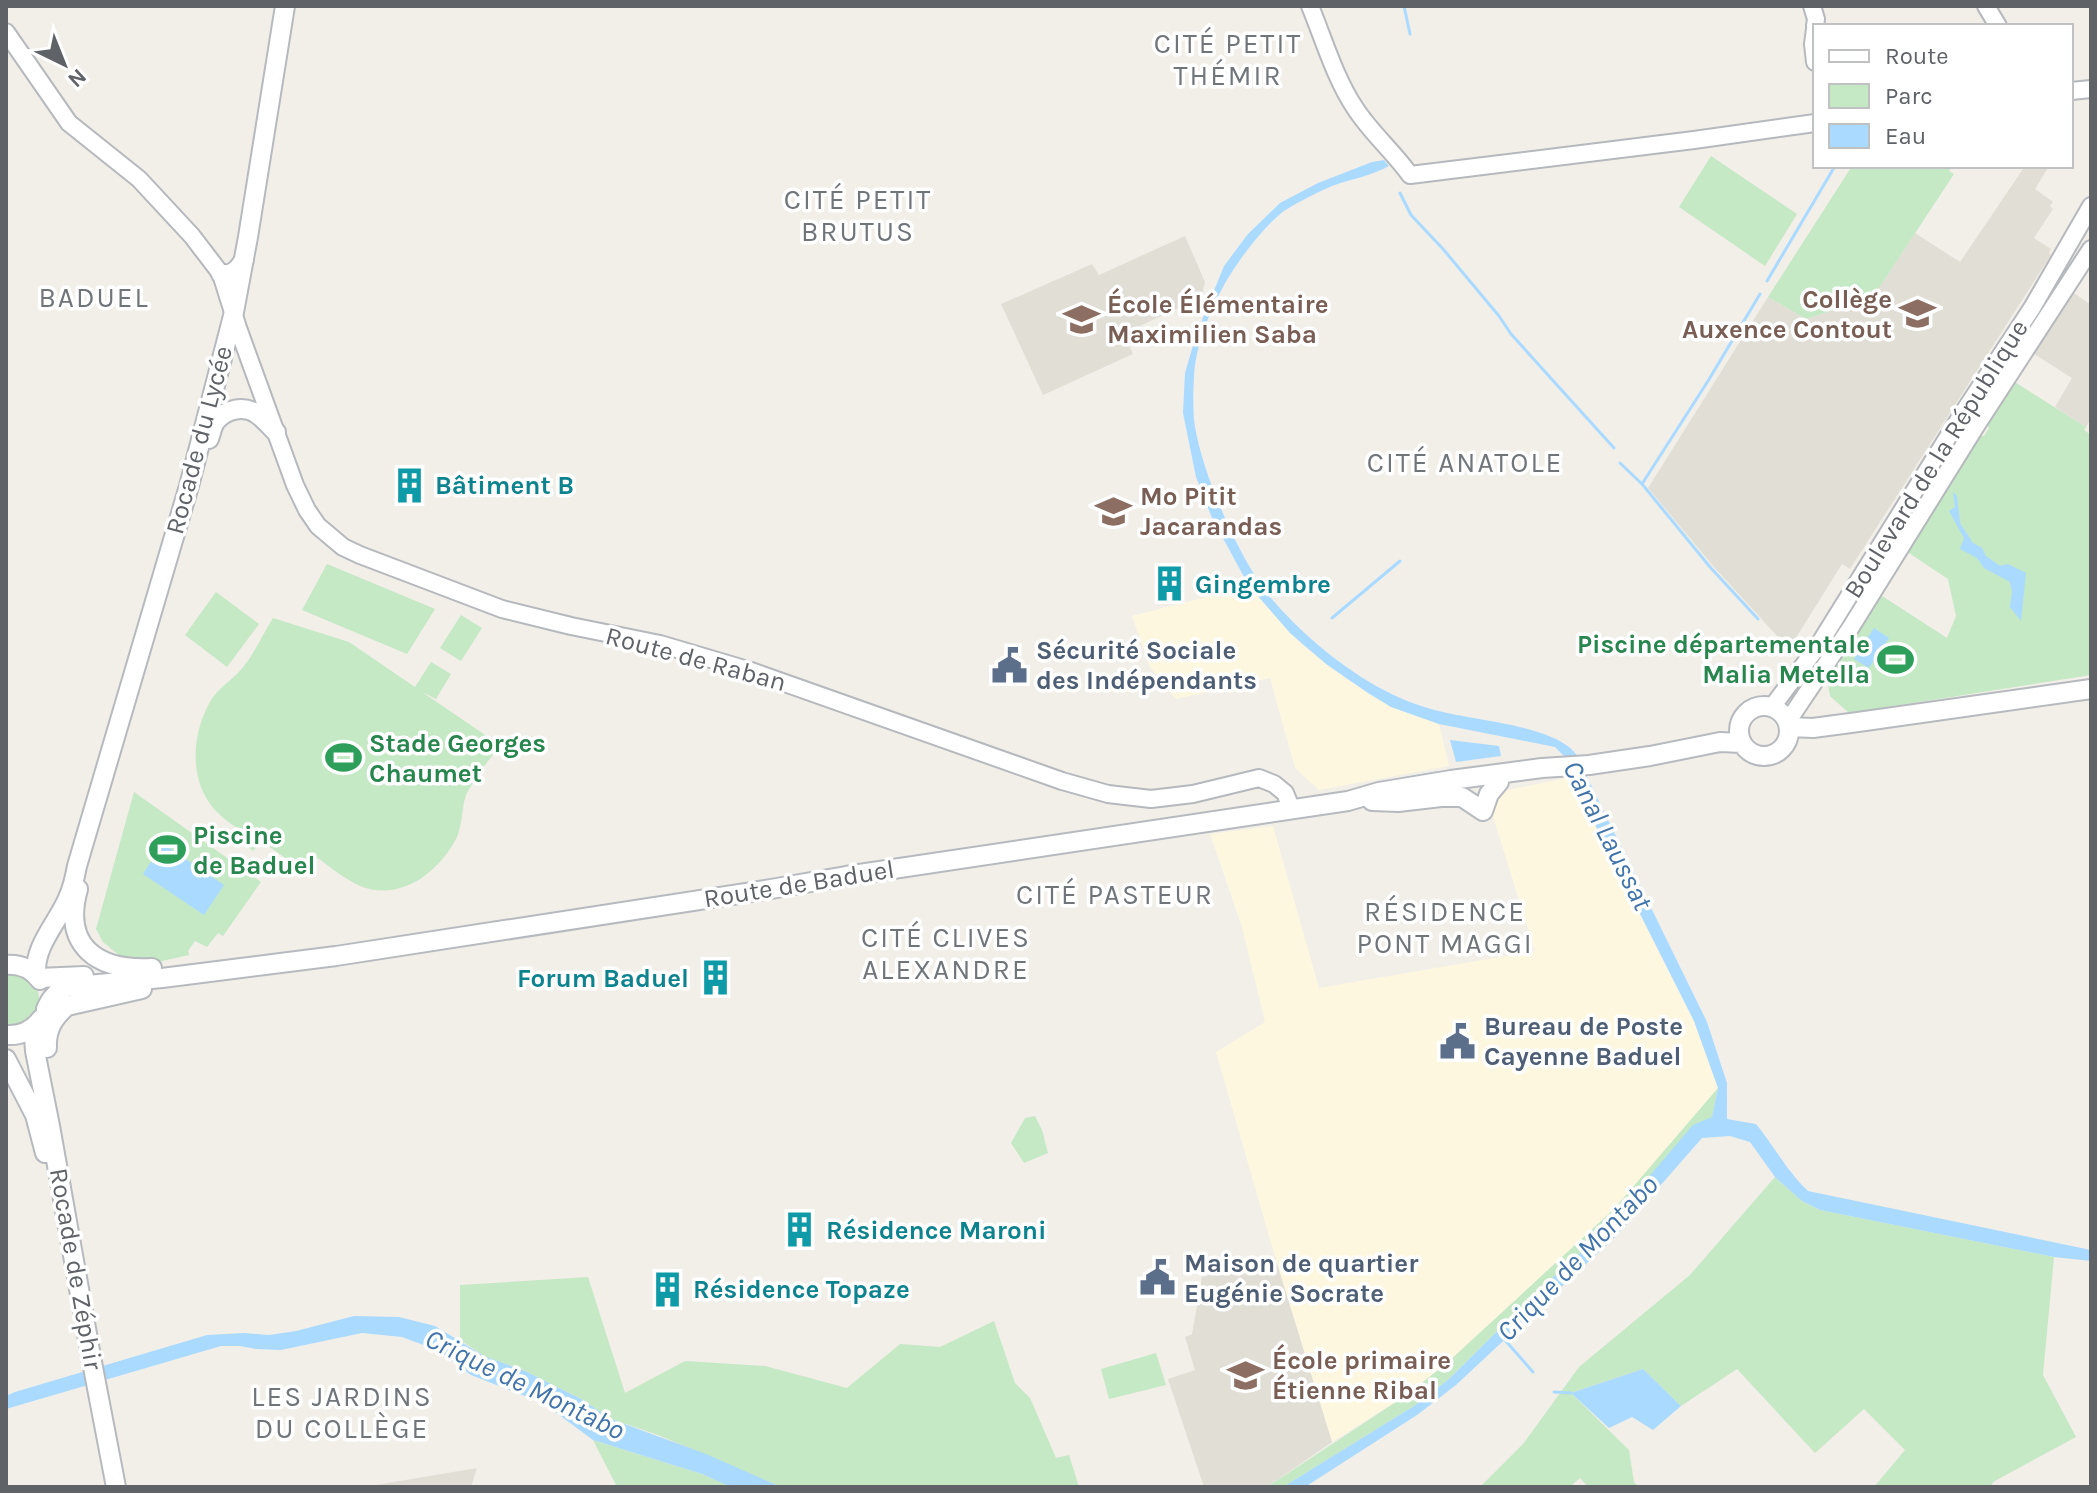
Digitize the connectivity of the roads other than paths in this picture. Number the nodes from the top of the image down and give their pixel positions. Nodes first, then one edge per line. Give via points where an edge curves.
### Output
1 (285, 6) edge
2 (1310, 6) edge
3 (1986, 6) edge
4 (1997, 24) edge
5 (6, 32) edge
6 (1813, 123) edge
7 (2091, 206) edge
8 (2091, 249) edge
9 (244, 260) junction
10 (221, 274) junction
11 (234, 312) junction
12 (276, 432) junction
13 (189, 486) junction
14 (2091, 689) edge
15 (1772, 707) junction
16 (1788, 729) junction
17 (1741, 735) junction
18 (1575, 767) junction
19 (102, 781) junction
20 (1348, 801) junction
21 (1292, 810) junction
22 (77, 866) junction
23 (8, 965) edge
24 (250, 966) junction
25 (38, 976) junction
26 (42, 1016) junction
27 (6, 1037) edge
28 (6, 1059) edge
29 (50, 1126) junction
30 (63, 1196) junction
31 (102, 1412) junction
32 (106, 1487) edge
33 (116, 1487) edge

1 - 9 main road, Rocade du Lycée
2 - 6 street via 1348,98 1410,175
3 - 4 street
5 - 10 street, Route de Raban via 69,123 139,179
7 - 15 street, Boulevard de la République via 1818,646
8 - 16 street, Boulevard de la République
9 - 10 main road via 233,273
9 - 11 main road, Rocade du Lycée
10 - 11 street, Route de Raban
11 - 12 street, Route de Raban
11 - 13 main road, Rocade du Lycée
12 - 13 main road via 250,410 224,414 215,422
12 - 21 street, Route de Raban via 307,510 331,539 502,609 660,644 751,671 1108,794 1151,799 1259,778 1285,793
13 - 19 main road, Rocade du Lycée
14 - 16 main road
15 - 16 main road via 1781,712
15 - 17 main road via 1748,712
16 - 17 main road via 1778,752 1766,756 1751,753
17 - 18 main road, Route de Baduel
18 - 20 main road, Route de Baduel via 1451,780
18 - 20 main road, Route de Baduel via 1499,782 1483,811 1462,797
19 - 22 main road, Rocade du Lycée
19 - 24 main road via 74,907 75,926 85,947 116,967
20 - 21 main road, Route de Baduel
21 - 24 main road, Route de Baduel
22 - 23 main road, Rocade du Lycée via 27,948
22 - 25 main road, Rocade du Lycée via 68,899 39,948
23 - 25 main road
24 - 25 main road, Route de Baduel
24 - 26 main road, Route de Baduel via 67,987 49,1000
24 - 30 main road via 67,1006 59,1013 46,1034 46,1046 62,1140
25 - 26 main road, Rocade de Zéphir via 47,998
26 - 27 main road, Route de Baduel via 25,1033
26 - 29 main road, Rocade de Zéphir via 35,1051
27 - 29 main road, Rocade de Zéphir
28 - 30 main road via 35,1115
29 - 30 main road, Rocade de Zéphir
30 - 31 main road, Rocade de Zéphir
31 - 32 main road, Rocade de Zéphir
31 - 33 main road, Rocade de Zéphir

